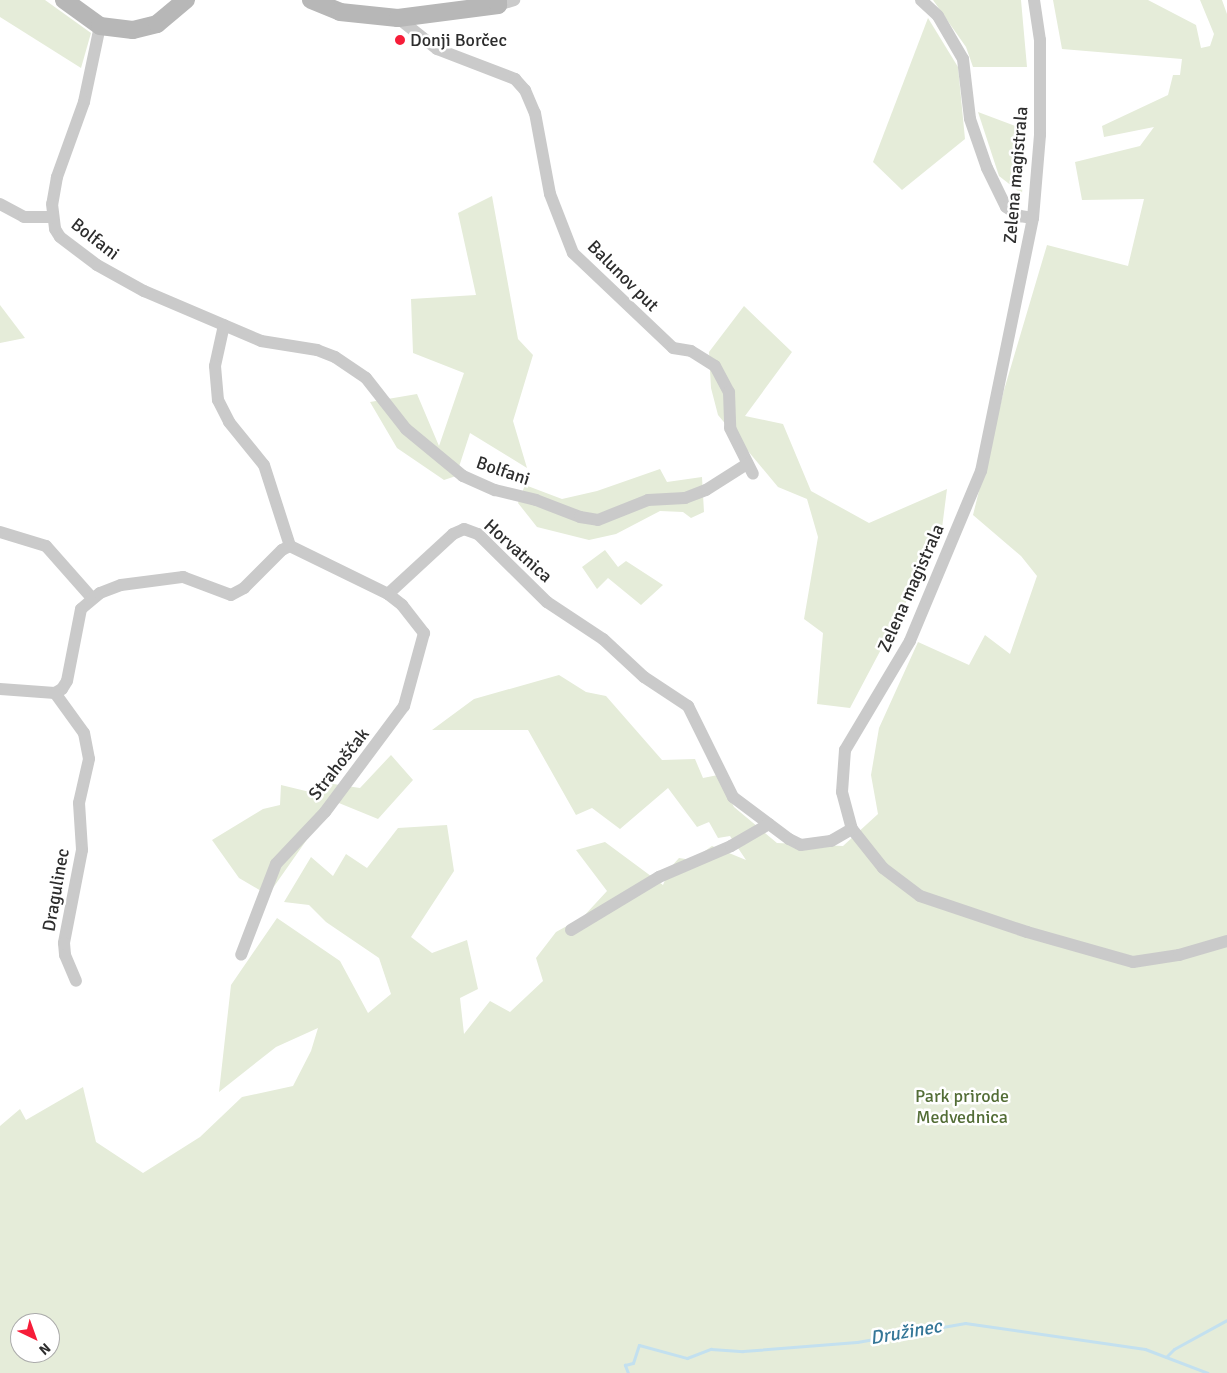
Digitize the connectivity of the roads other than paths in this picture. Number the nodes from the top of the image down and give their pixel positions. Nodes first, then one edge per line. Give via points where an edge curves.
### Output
1 (64, 0) edge
2 (186, 0) edge
3 (311, 0) edge
4 (921, 0) edge
5 (1034, 0) edge
6 (504, 2) edge
7 (398, 18) junction
8 (100, 26) junction
9 (0, 204) edge
10 (53, 217) junction
11 (1033, 218) junction
12 (224, 326) junction
13 (750, 469) joint
14 (0, 532) edge
15 (290, 546) junction
16 (388, 594) junction
17 (92, 598) junction
18 (0, 689) edge
19 (55, 693) junction
20 (769, 824) junction
21 (852, 829) junction
22 (571, 930) dead end
23 (1227, 941) edge
24 (241, 955) dead end
25 (76, 981) dead end

1 - 8 street
2 - 8 street via 157,24 144,29
3 - 7 street via 340,12
4 - 11 street via 938,16 964,59 970,118 987,168 1006,207 1020,216
5 - 11 street, Zelena magistrala via 1040,40 1040,135
6 - 7 street
7 - 13 street, Balunov put via 437,49 515,79 525,90 535,112 550,194 573,253 673,348 691,351 715,366 729,392 730,428
8 - 10 street, Bolfani via 84,102 57,177
9 - 10 street via 24,217
10 - 12 street, Bolfani via 60,237 97,265 144,291
11 - 21 street, Zelena magistrala via 981,471 910,641 844,750 842,792
12 - 13 street, Bolfani via 274,346 317,350 335,357 366,378 406,429 464,476 494,490 536,500 580,517 598,520 648,500 685,498
12 - 15 street via 215,366 218,400 229,422 264,464
14 - 17 street via 46,546
15 - 16 street
15 - 17 street via 244,588 231,595 183,577 121,585
16 - 20 street, Horvatnica via 453,534 464,529 478,534 548,602 603,639 644,677 688,706 730,792
16 - 24 street, Strahoščak via 402,605 424,633 404,706 325,812 276,864
17 - 19 street via 81,609 67,681
18 - 19 street
19 - 25 street, Dragulinec via 81,728 88,750 88,769 79,803 82,850 64,943 65,955
20 - 21 street, Horvatnica via 802,845 831,841
20 - 22 street via 731,846 659,877
21 - 23 street, Zelena magistrala via 882,868 920,896 1027,932 1132,962 1179,955

